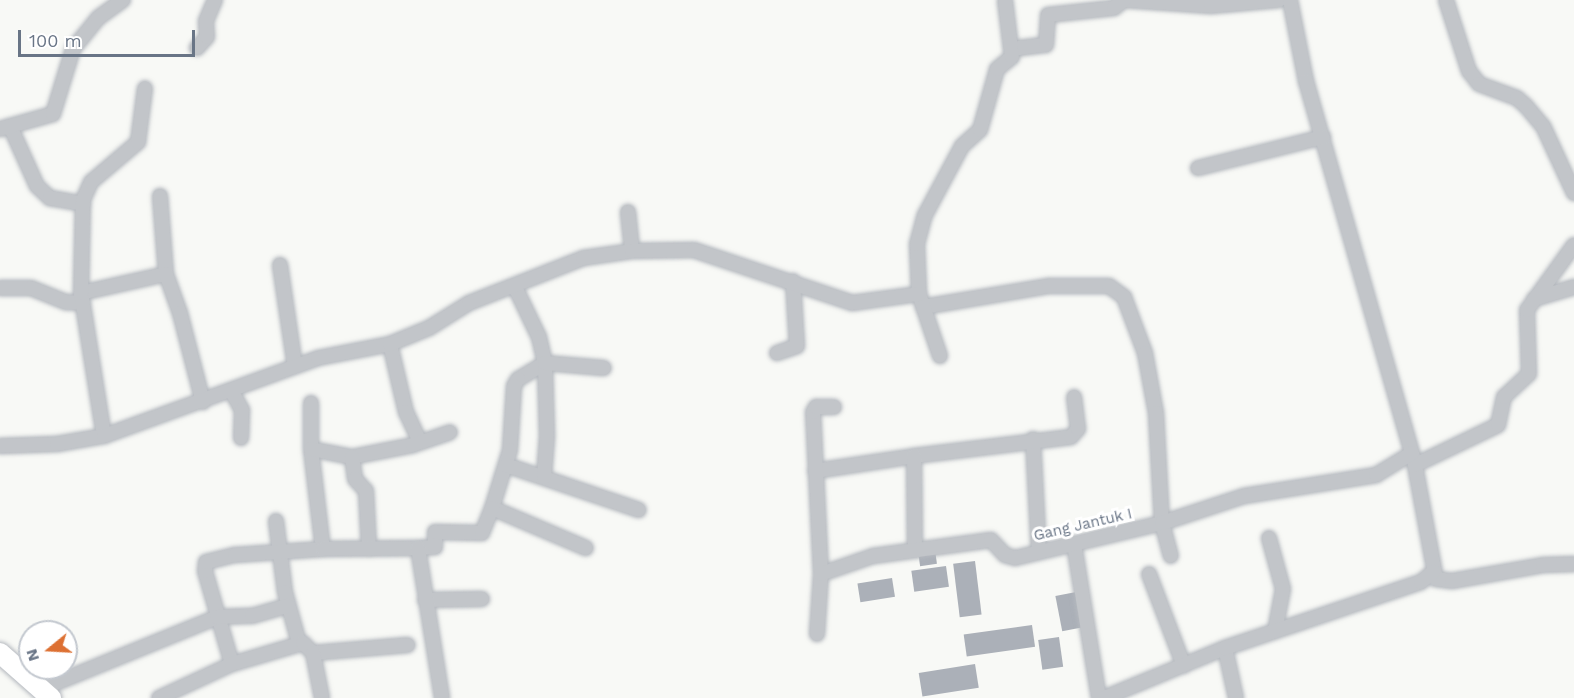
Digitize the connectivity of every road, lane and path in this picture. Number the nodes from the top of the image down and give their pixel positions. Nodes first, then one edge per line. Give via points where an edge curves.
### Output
1 (123, 0) edge
2 (215, 0) edge
3 (1005, 0) edge
4 (1124, 0) edge
5 (1279, 0) edge
6 (1290, 0) edge
7 (1446, 0) edge
8 (197, 48) dead end
9 (1011, 49) junction
10 (145, 88) dead end
11 (5, 128) edge
12 (1323, 137) junction
13 (1198, 168) dead end
14 (1574, 193) edge
15 (160, 196) dead end
16 (83, 204) junction
17 (628, 212) dead end
18 (1574, 245) edge
19 (632, 250) junction
20 (280, 265) dead end
21 (166, 274) junction
22 (793, 281) junction
23 (515, 287) junction
24 (1574, 287) edge
25 (0, 288) edge
26 (919, 294) junction
27 (82, 298) junction
28 (1534, 299) junction
29 (924, 307) junction
30 (390, 344) junction
31 (777, 353) dead end
32 (940, 356) dead end
33 (544, 363) junction
34 (295, 366) junction
35 (604, 368) dead end
36 (232, 392) junction
37 (1074, 397) dead end
38 (203, 402) junction
39 (311, 403) dead end
40 (834, 407) dead end
41 (450, 432) dead end
42 (104, 436) junction
43 (241, 438) dead end
44 (1033, 439) junction
45 (420, 442) junction
46 (0, 447) edge
47 (310, 449) junction
48 (915, 456) junction
49 (352, 457) junction
50 (1413, 459) junction
51 (506, 465) junction
52 (814, 471) junction
53 (544, 477) junction
54 (492, 508) junction
55 (639, 510) dead end
56 (276, 521) dead end
57 (1162, 523) junction
58 (1269, 538) dead end
59 (1074, 544) junction
60 (418, 548) junction
61 (586, 548) dead end
62 (915, 548) junction
63 (323, 549) junction
64 (369, 549) junction
65 (283, 552) junction
66 (1039, 552) junction
67 (1171, 556) dead end
68 (1574, 564) edge
69 (1433, 572) junction
70 (821, 574) junction
71 (1149, 574) dead end
72 (482, 599) dead end
73 (425, 600) junction
74 (288, 606) junction
75 (217, 617) junction
76 (1275, 631) junction
77 (817, 634) dead end
78 (299, 643) junction
79 (408, 645) dead end
80 (1226, 648) junction
81 (313, 653) junction
82 (4, 662) edge
83 (231, 664) junction
84 (1184, 666) junction
85 (46, 694) edge
86 (159, 698) edge
87 (322, 698) edge
88 (442, 698) edge
89 (1099, 698) edge
90 (1104, 698) edge
91 (1236, 698) edge

1 - 11 street via 98,18 72,49 53,114
2 - 8 street via 207,21 207,37
3 - 9 street
4 - 5 street via 1211,6
4 - 9 street via 1114,8 1048,15 1046,45
6 - 12 street via 1297,46
7 - 14 street via 1469,71 1479,84 1517,98 1526,106 1543,126
9 - 26 street via 1012,57 997,69 992,82 980,130 964,143 920,226 915,256
10 - 16 street via 138,142 87,187
11 - 16 street via 37,186 50,198
12 - 13 street
12 - 50 street
15 - 21 street
16 - 27 street
17 - 19 street
18 - 28 street
19 - 22 street via 701,251
19 - 23 street via 567,262
20 - 34 street
21 - 27 street
21 - 38 street
22 - 26 street via 811,291 852,303
22 - 31 street via 797,346
23 - 30 street via 469,303 429,328
23 - 33 street via 538,337
24 - 28 street
25 - 27 street via 31,288 66,302
26 - 29 street
27 - 42 street
28 - 50 street, Gang Jantuk I via 1526,317 1528,374 1504,397 1500,422
29 - 32 street
29 - 57 street via 1049,286 1097,285 1118,291 1129,305 1145,353 1156,413
30 - 34 street
30 - 45 street via 406,412
33 - 35 street
33 - 51 street via 518,378 514,386
33 - 53 street
34 - 36 street
36 - 38 street
36 - 43 street via 242,410
37 - 44 street via 1077,433 1065,439
38 - 42 street
39 - 47 street
40 - 52 street via 813,410
41 - 45 street
42 - 46 street via 57,444
44 - 48 street
44 - 66 street
45 - 49 street
47 - 49 street
47 - 63 street
48 - 52 street
48 - 62 street
49 - 64 street via 355,479 366,491
50 - 57 street, Gang Jantuk I via 1376,475 1244,496
50 - 69 street
51 - 53 street
51 - 54 street
52 - 70 street
53 - 55 street
54 - 60 street via 482,533 435,532 435,547
54 - 61 street
56 - 65 street
57 - 59 street, Gang Jantuk I
57 - 67 street
58 - 76 street via 1282,589
59 - 66 street, Gang Jantuk I
59 - 89 street
60 - 64 street
60 - 73 street
62 - 66 street, Gang Jantuk I via 991,540 1008,557
62 - 70 street, Gang Jantuk I via 873,556
63 - 64 street
63 - 65 street
65 - 74 street
65 - 75 street via 206,562
68 - 69 street via 1543,565 1446,582 1436,579
69 - 76 street via 1421,582
70 - 77 street
71 - 84 street
72 - 73 street
73 - 88 street
74 - 75 street via 252,615
74 - 78 street
75 - 83 street
75 - 85 street
76 - 80 street
78 - 81 street
78 - 83 street
79 - 81 street
80 - 84 street
80 - 91 street
81 - 87 street
82 - 85 street
83 - 86 street
84 - 90 street

